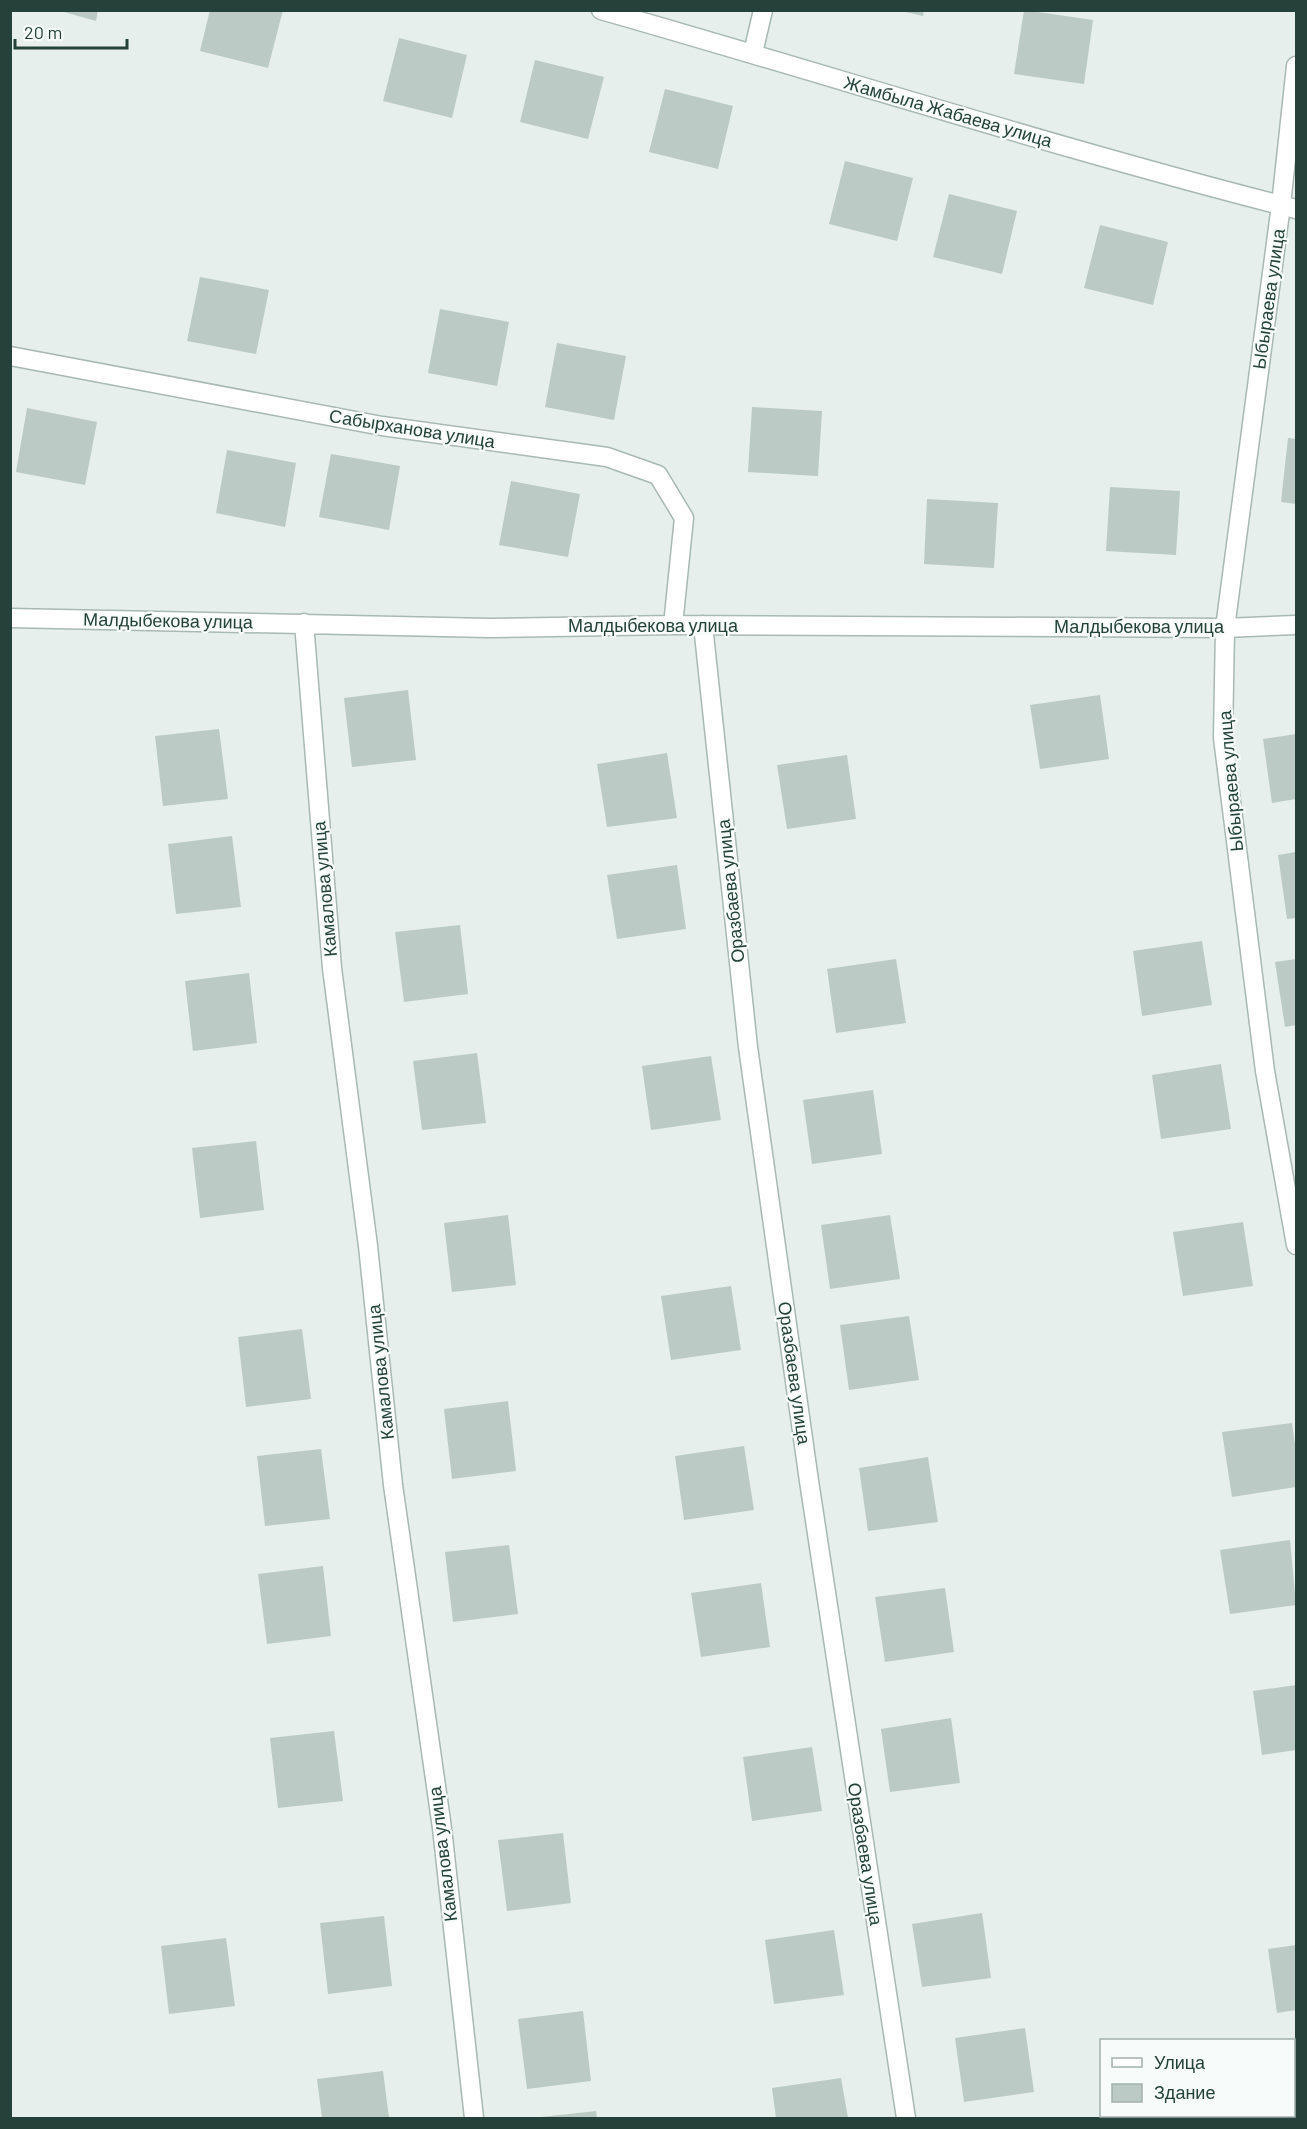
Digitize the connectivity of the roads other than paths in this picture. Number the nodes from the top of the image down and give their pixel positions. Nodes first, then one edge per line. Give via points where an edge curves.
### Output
1 (601, 10) edge
2 (763, 10) edge
3 (753, 53) junction
4 (1296, 66) edge
5 (1289, 207) edge
6 (10, 356) edge
7 (10, 618) edge
8 (304, 623) junction
9 (673, 625) junction
10 (703, 625) junction
11 (1296, 626) edge
12 (1224, 628) junction
13 (1296, 1245) edge
14 (474, 2118) edge
15 (906, 2118) edge

1 - 3 street, Жамбыла Жабаева улица
2 - 3 street
3 - 5 street, Жамбыла Жабаева улица via 970,120
4 - 5 street, Ыбыраева улица
5 - 12 street, Ыбыраева улица
6 - 9 street, Сабырханова улица via 382,426 607,457 658,476 684,518
7 - 8 street, Малдыбекова улица
8 - 9 street, Малдыбекова улица via 490,628
8 - 14 street, Камалова улица via 332,968 368,1246 393,1485 442,1828
9 - 10 street, Малдыбекова улица
10 - 12 street, Малдыбекова улица
10 - 15 street, Оразбаева улица via 748,1047 812,1505
11 - 12 street, Малдыбекова улица
12 - 13 street, Ыбыраева улица via 1223,738 1265,1071

